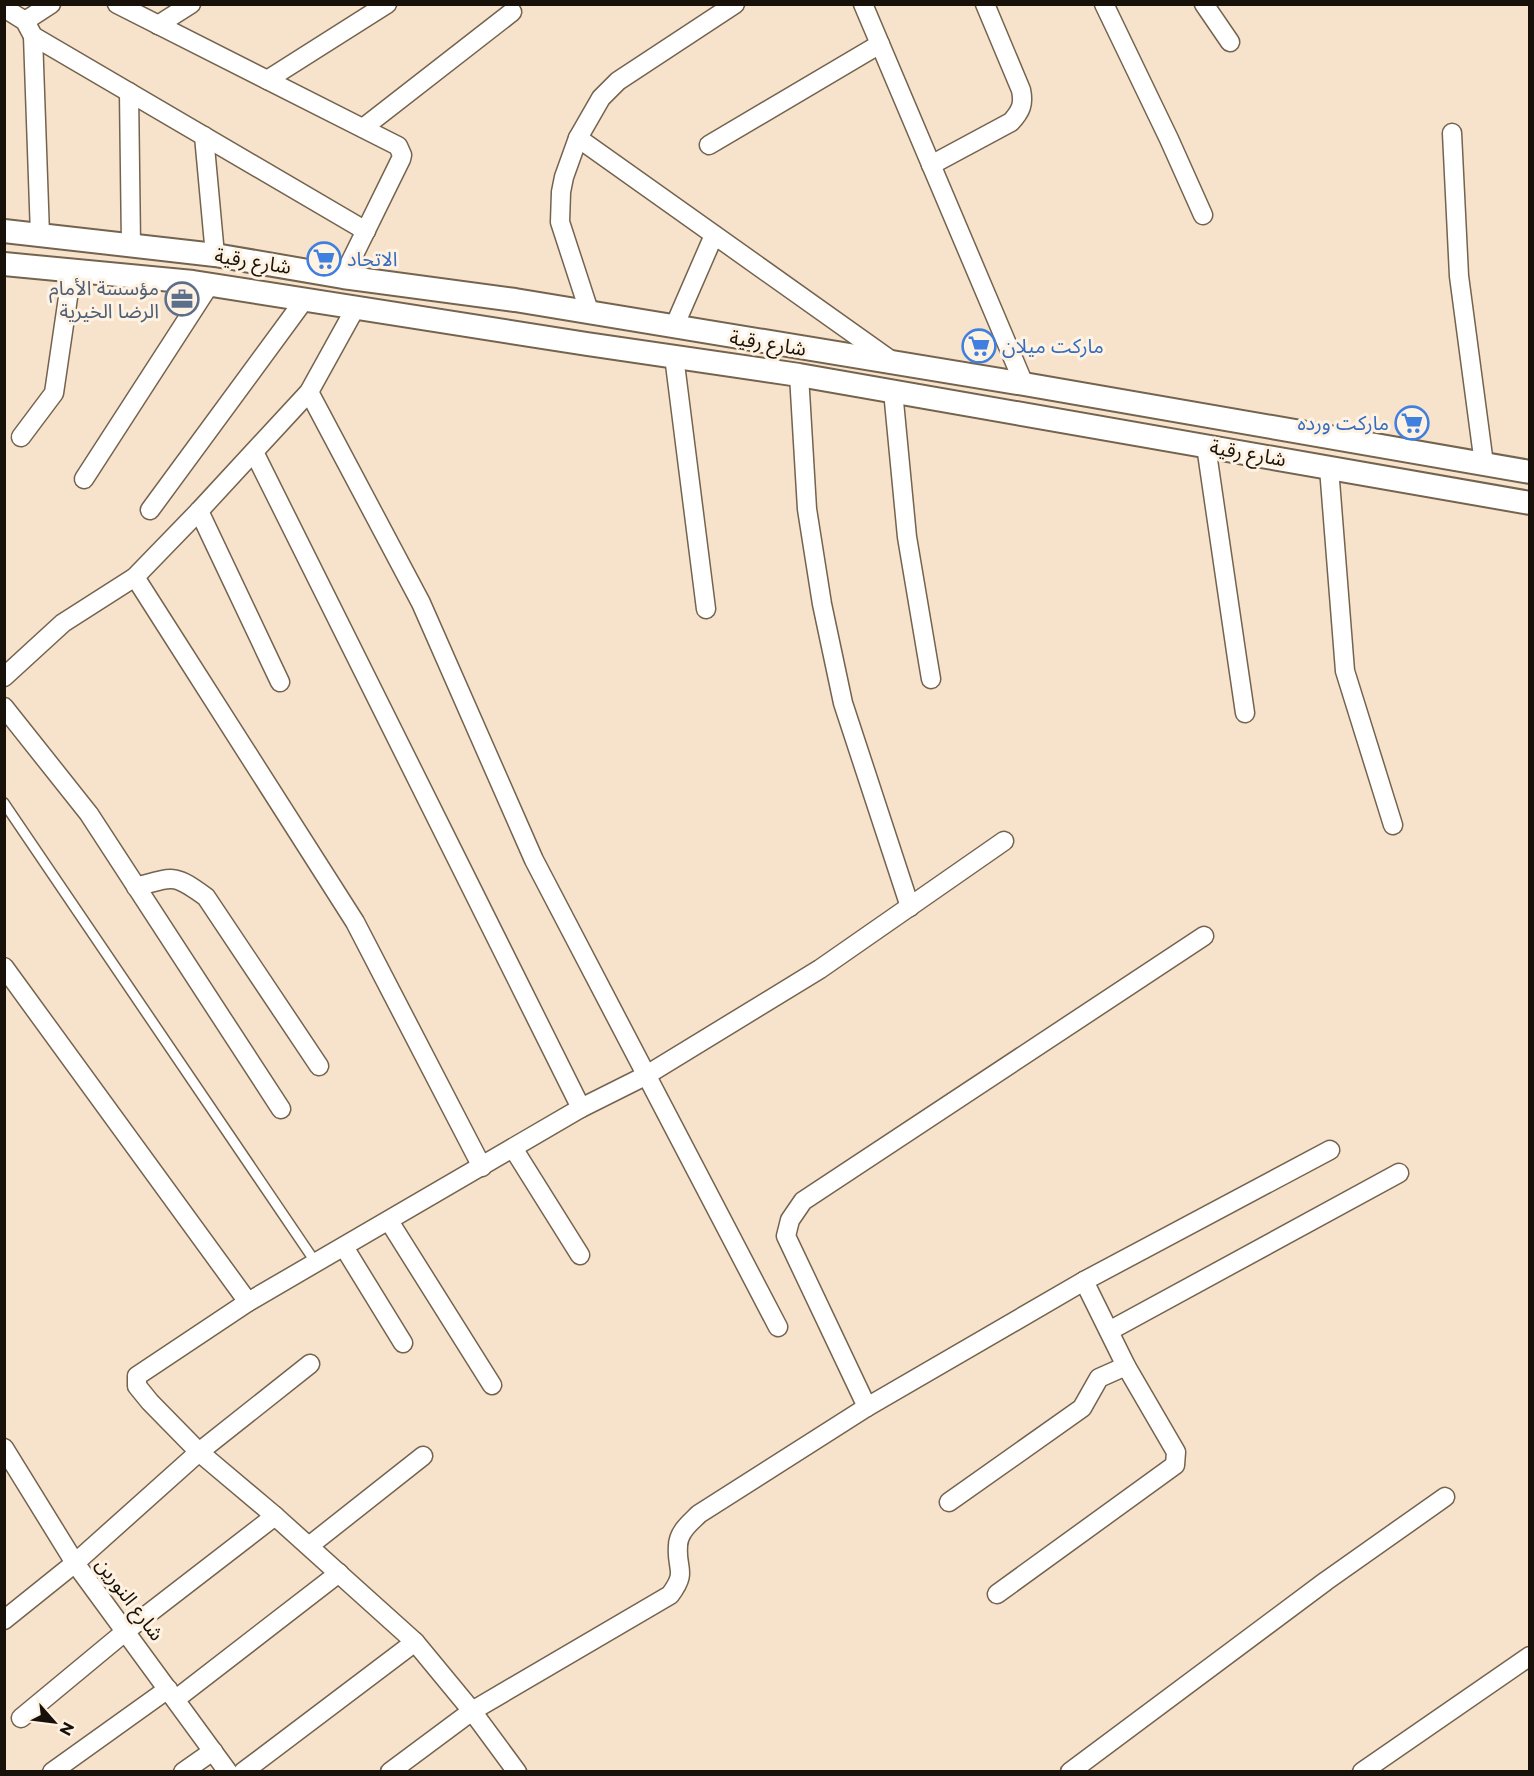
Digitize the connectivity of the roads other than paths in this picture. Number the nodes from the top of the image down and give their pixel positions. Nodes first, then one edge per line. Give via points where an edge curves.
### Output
1 (51, 4) edge
2 (117, 4) edge
3 (190, 4) edge
4 (387, 4) edge
5 (735, 4) edge
6 (863, 4) edge
7 (985, 4) edge
8 (1104, 4) edge
9 (1204, 4) edge
10 (4, 8) edge
11 (512, 12) dead end
12 (158, 25) junction
13 (29, 29) junction
14 (1230, 42) dead end
15 (880, 44) junction
16 (267, 80) junction
17 (129, 92) junction
18 (363, 128) junction
19 (1452, 133) dead end
20 (204, 136) junction
21 (578, 138) junction
22 (709, 145) dead end
23 (931, 165) junction
24 (1203, 215) dead end
25 (4, 231) edge
26 (366, 231) junction
27 (40, 234) junction
28 (714, 235) junction
29 (131, 245) junction
30 (215, 255) junction
31 (4, 264) edge
32 (72, 270) junction
33 (343, 277) junction
34 (210, 284) junction
35 (305, 299) junction
36 (515, 300) junction
37 (356, 307) junction
38 (590, 314) junction
39 (674, 327) junction
40 (510, 332) junction
41 (586, 344) junction
42 (674, 356) junction
43 (896, 364) junction
44 (799, 375) junction
45 (1024, 384) junction
46 (309, 392) junction
47 (893, 392) junction
48 (21, 437) dead end
49 (1206, 446) junction
50 (254, 452) junction
51 (1484, 464) junction
52 (1329, 468) junction
53 (1530, 472) edge
54 (84, 479) dead end
55 (1530, 503) edge
56 (150, 510) dead end
57 (199, 511) junction
58 (135, 577) junction
59 (706, 609) dead end
60 (4, 677) edge
61 (931, 679) dead end
62 (280, 682) dead end
63 (4, 707) edge
64 (1245, 712) dead end
65 (4, 803) edge
66 (1393, 825) dead end
67 (1004, 841) dead end
68 (136, 887) junction
69 (910, 907) junction
70 (1204, 936) dead end
71 (4, 967) edge
72 (319, 1066) dead end
73 (645, 1076) junction
74 (581, 1108) junction
75 (281, 1109) dead end
76 (513, 1148) junction
77 (1330, 1150) dead end
78 (482, 1167) junction
79 (1399, 1173) dead end
80 (389, 1221) junction
81 (344, 1247) junction
82 (580, 1255) dead end
83 (316, 1263) junction
84 (1084, 1281) junction
85 (248, 1302) junction
86 (778, 1327) dead end
87 (1108, 1331) junction
88 (403, 1343) dead end
89 (310, 1364) dead end
90 (1126, 1366) junction
91 (492, 1385) dead end
92 (867, 1407) junction
93 (4, 1448) edge
94 (200, 1452) junction
95 (423, 1456) dead end
96 (1445, 1497) dead end
97 (949, 1502) dead end
98 (275, 1516) junction
99 (309, 1546) junction
100 (75, 1563) junction
101 (339, 1574) junction
102 (998, 1594) dead end
103 (4, 1620) edge
104 (126, 1631) junction
105 (415, 1642) junction
106 (1530, 1656) edge
107 (172, 1694) junction
108 (472, 1711) junction
109 (21, 1718) dead end
110 (213, 1751) junction
111 (512, 1770) edge
112 (52, 1772) edge
113 (183, 1772) edge
114 (228, 1772) edge
115 (243, 1772) edge
116 (390, 1772) edge
117 (1070, 1772) edge
118 (1362, 1772) edge

1 - 13 street
2 - 12 street
3 - 12 street
4 - 16 street
5 - 21 street via 618,81 601,98
6 - 15 street
7 - 23 street via 1024,102 1011,122
8 - 24 street
9 - 14 street
10 - 13 street
11 - 18 street
12 - 16 street
13 - 17 street
13 - 27 street
15 - 22 street
15 - 23 street
16 - 18 street
17 - 20 street
17 - 29 street
18 - 26 street via 398,146 402,155
19 - 51 street via 1459,276
20 - 26 street
20 - 30 street
21 - 28 street
21 - 38 street via 564,177 560,222
23 - 45 street
25 - 27 street, شارع رقية
26 - 33 street
27 - 29 street, شارع رقية
28 - 39 street
28 - 43 street
29 - 30 street, شارع رقية
30 - 33 street, شارع رقية
31 - 32 street, شارع رقية
32 - 34 street, شارع رقية
32 - 48 street via 54,393
33 - 36 street, شارع رقية
34 - 35 street, شارع رقية
34 - 54 street
35 - 37 street, شارع رقية
35 - 56 street
36 - 38 street, شارع رقية
36 - 40 street via 523,308 525,318
37 - 40 street, شارع رقية
37 - 46 street
38 - 39 street, شارع رقية
38 - 41 street via 578,328 579,337
39 - 43 street, شارع رقية
40 - 41 street, شارع رقية
41 - 42 street, شارع رقية
42 - 44 street, شارع رقية
42 - 59 street
43 - 45 street, شارع رقية
44 - 47 street, شارع رقية
44 - 69 street via 807,509 843,703
45 - 51 street, شارع رقية
46 - 50 street
46 - 73 street via 421,603 534,860
47 - 49 street, شارع رقية
47 - 61 street via 907,537
49 - 52 street, شارع رقية
49 - 64 street
50 - 57 street
50 - 74 street
51 - 53 street, شارع رقية
52 - 55 street, شارع رقية
52 - 66 street via 1346,671
57 - 58 street
57 - 62 street
58 - 60 street via 63,623
58 - 78 street via 355,922
63 - 68 street via 89,814
65 - 83 lane
67 - 69 street
68 - 72 street via 165,878 181,880 206,897
68 - 75 street
69 - 73 street via 820,969
70 - 92 street via 803,1201 790,1220 786,1236
71 - 85 street
73 - 74 street
73 - 86 street
74 - 76 street
76 - 78 street
76 - 82 street
77 - 84 street
78 - 80 street
79 - 87 street
80 - 81 street
80 - 91 street
81 - 83 street
81 - 88 street
83 - 85 street
84 - 87 street
84 - 92 street
85 - 94 street via 137,1376 137,1386 150,1402
87 - 90 street
89 - 94 street
90 - 97 street via 1099,1378 1082,1408
90 - 102 street via 1176,1452 1175,1465
92 - 108 street via 699,1514 684,1528 677,1545 680,1582 670,1595
93 - 100 street, شارع النورين
94 - 98 street
94 - 100 street
95 - 99 street
96 - 117 street
98 - 99 street
98 - 104 street
99 - 101 street
100 - 103 street
100 - 104 street, شارع النورين
101 - 105 street
101 - 107 street
104 - 107 street, شارع النورين
104 - 109 street
105 - 108 street
105 - 115 street
106 - 118 street
107 - 110 street, شارع النورين
107 - 112 street
108 - 111 street
108 - 116 street
110 - 113 street
110 - 114 street, شارع النورين

